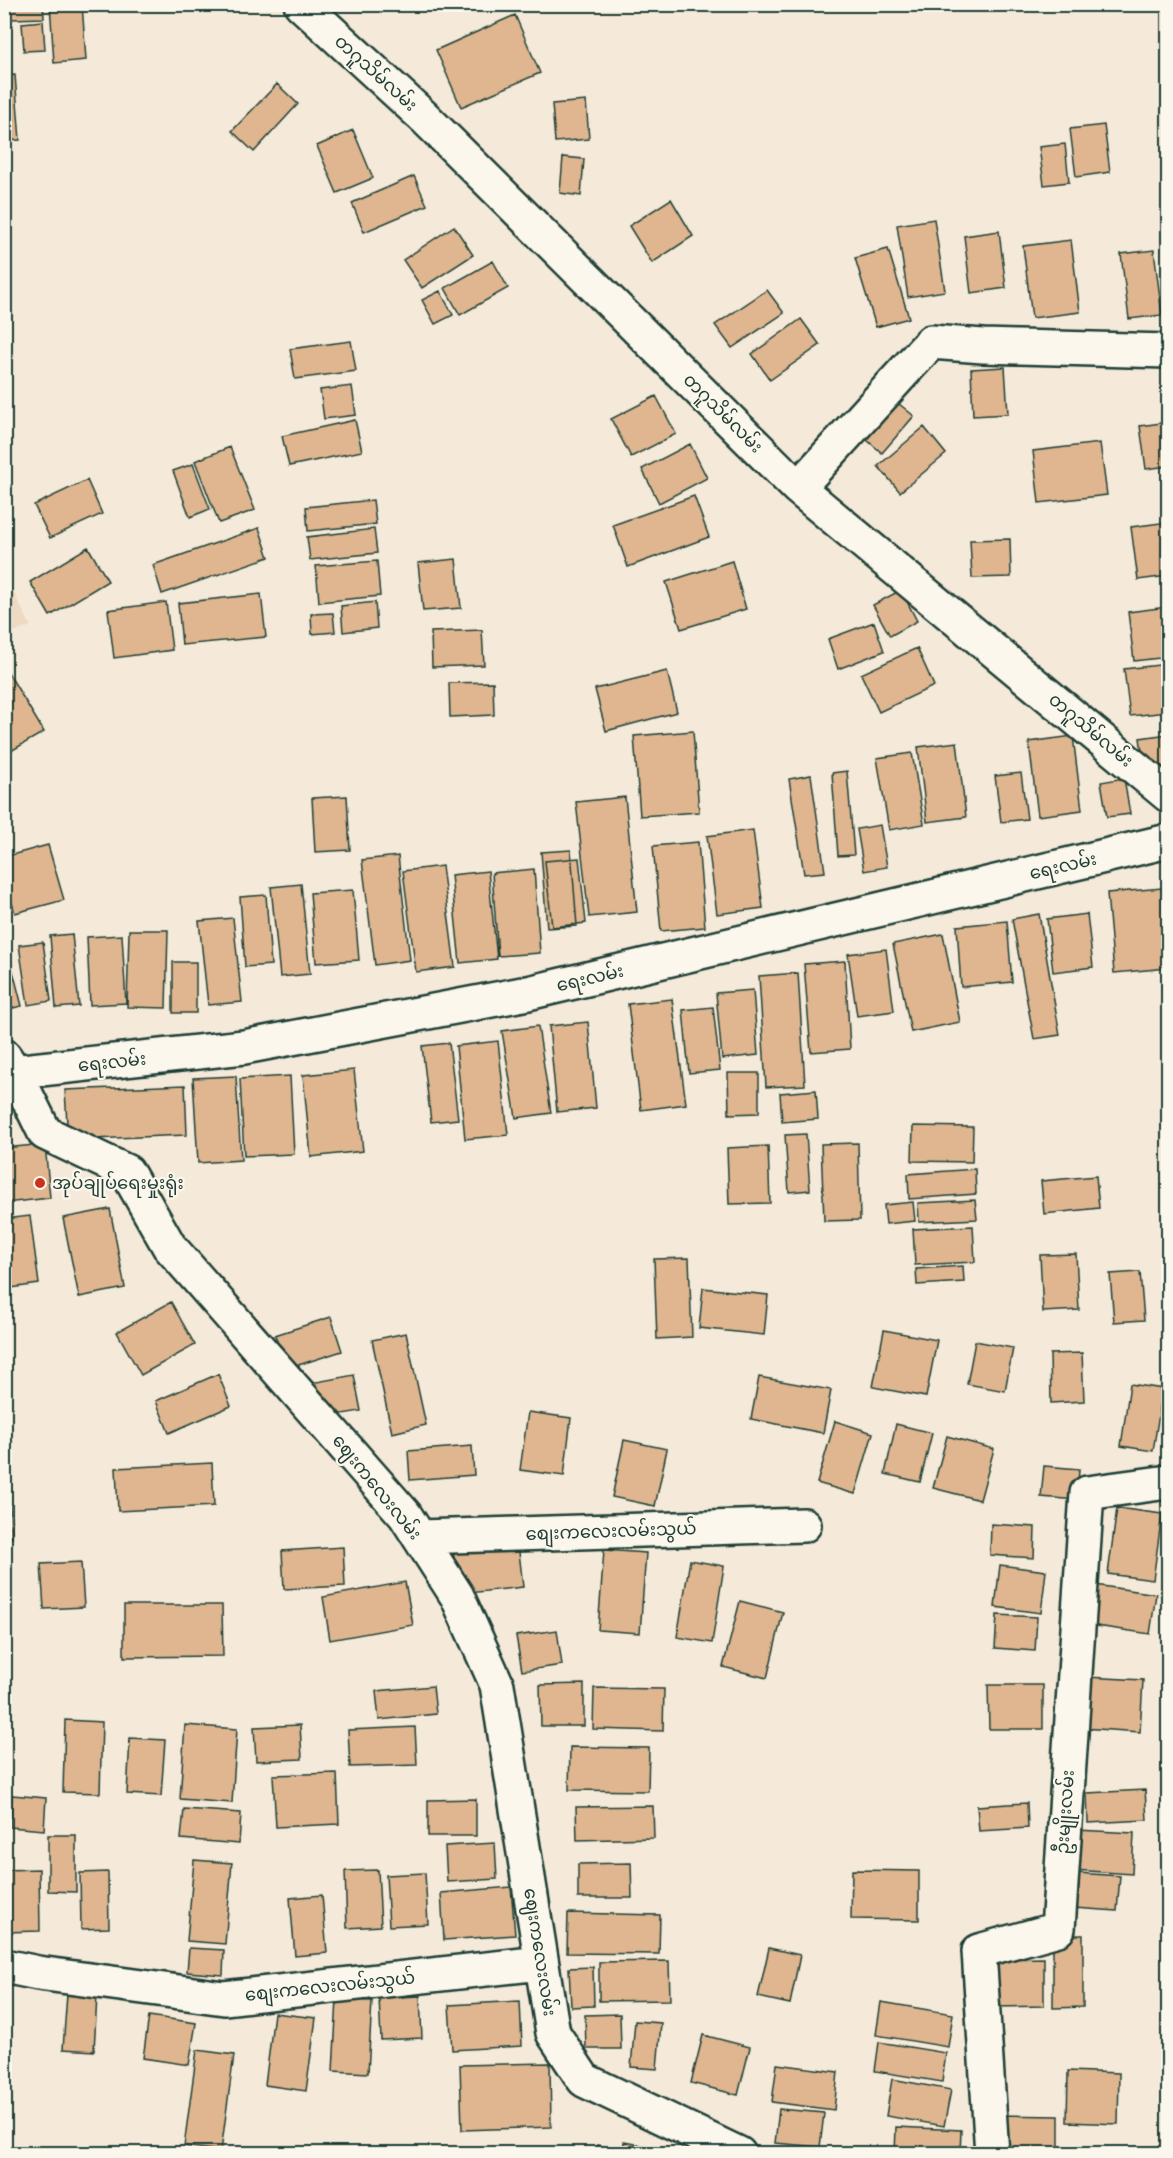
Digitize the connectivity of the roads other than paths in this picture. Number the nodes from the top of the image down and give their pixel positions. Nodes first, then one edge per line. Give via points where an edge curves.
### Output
1 (301, 4) edge
2 (1168, 351) edge
3 (798, 488) junction
4 (1168, 795) edge
5 (1168, 841) edge
6 (8, 1067) edge
7 (1168, 1482) edge
8 (804, 1526) dead end
9 (419, 1537) junction
10 (541, 1963) junction
11 (4, 1966) edge
12 (739, 2154) edge
13 (992, 2154) edge

1 - 3 street, တဂူသိမ်လမ်း via 425,118
2 - 3 street via 931,342
3 - 4 street, တဂူသိမ်လမ်း
5 - 6 street, ရေးလမ်း via 528,993 244,1047
6 - 9 street, ဈေးကလေးလမ်း via 45,1133 127,1172 169,1246 405,1515
7 - 13 street, ဦးမျိုးလမ်း via 1087,1493 1058,1929 978,1951
8 - 9 street, စျေးကလေးလမ်းသွယ်
9 - 10 street, ဈေးကလေးလမ်း via 458,1596 497,1685
10 - 11 street, စျေးကလေးလမ်းသွယ် via 224,1998
10 - 12 street, ဈေးကလေးလမ်း via 553,2033 584,2080

